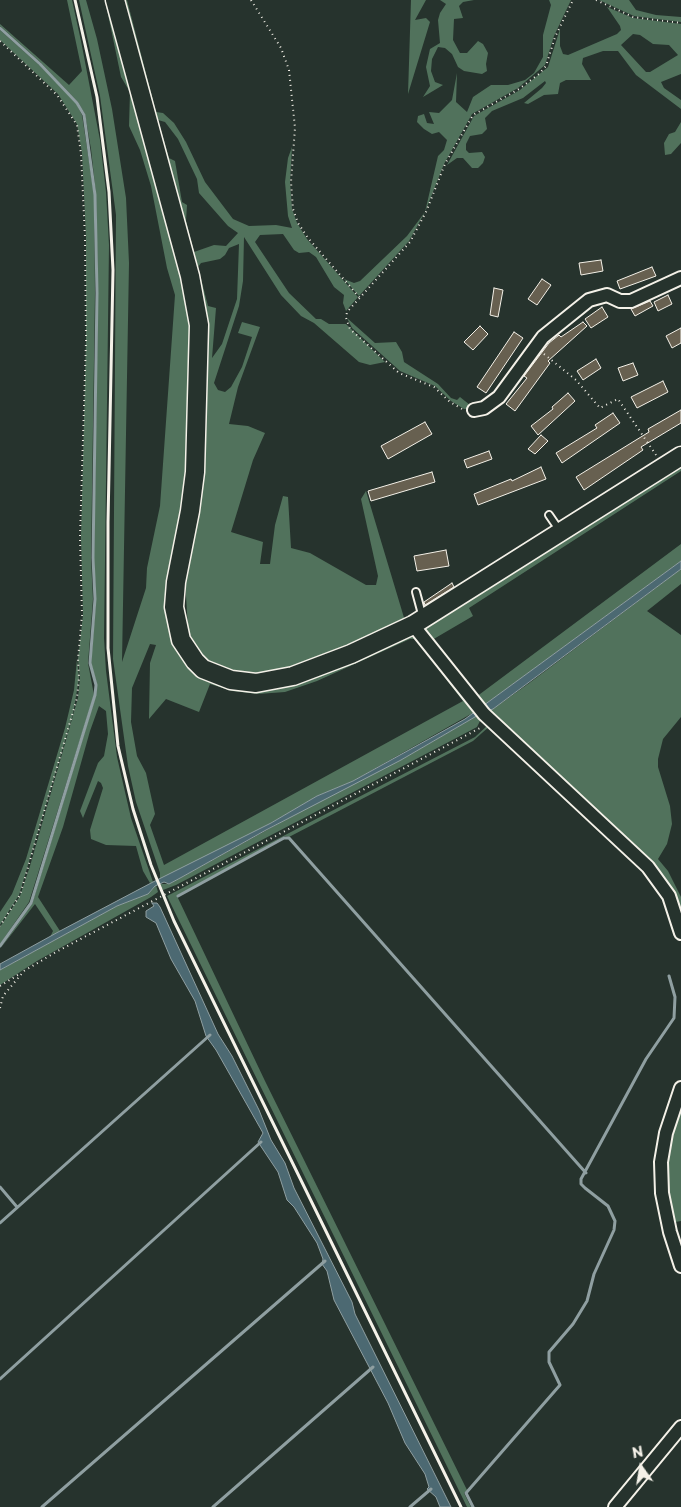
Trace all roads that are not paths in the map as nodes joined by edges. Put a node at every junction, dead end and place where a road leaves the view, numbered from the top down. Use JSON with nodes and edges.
{"nodes":[{"id":1,"x":115,"y":0,"type":"edge"},
{"id":2,"x":681,"y":278,"type":"edge"},
{"id":3,"x":474,"y":410,"type":"road end"},
{"id":4,"x":681,"y":456,"type":"edge"},
{"id":5,"x":549,"y":515,"type":"dead end"},
{"id":6,"x":561,"y":532,"type":"junction"},
{"id":7,"x":416,"y":592,"type":"dead end"},
{"id":8,"x":418,"y":622,"type":"junction"},
{"id":9,"x":681,"y":933,"type":"edge"},
{"id":10,"x":681,"y":1088,"type":"edge"},
{"id":11,"x":681,"y":1266,"type":"edge"},
{"id":12,"x":681,"y":1427,"type":"edge"},
{"id":13,"x":615,"y":1507,"type":"edge"}],
"edges":[{"from":1,"to":8,"type":"street"},
{"from":2,"to":3,"type":"street"},
{"from":4,"to":6,"type":"street"},
{"from":5,"to":6,"type":"lane"},
{"from":6,"to":8,"type":"street"},
{"from":7,"to":8,"type":"lane"},
{"from":8,"to":9,"type":"street"},
{"from":10,"to":11,"type":"street"},
{"from":12,"to":13,"type":"street"}]}
